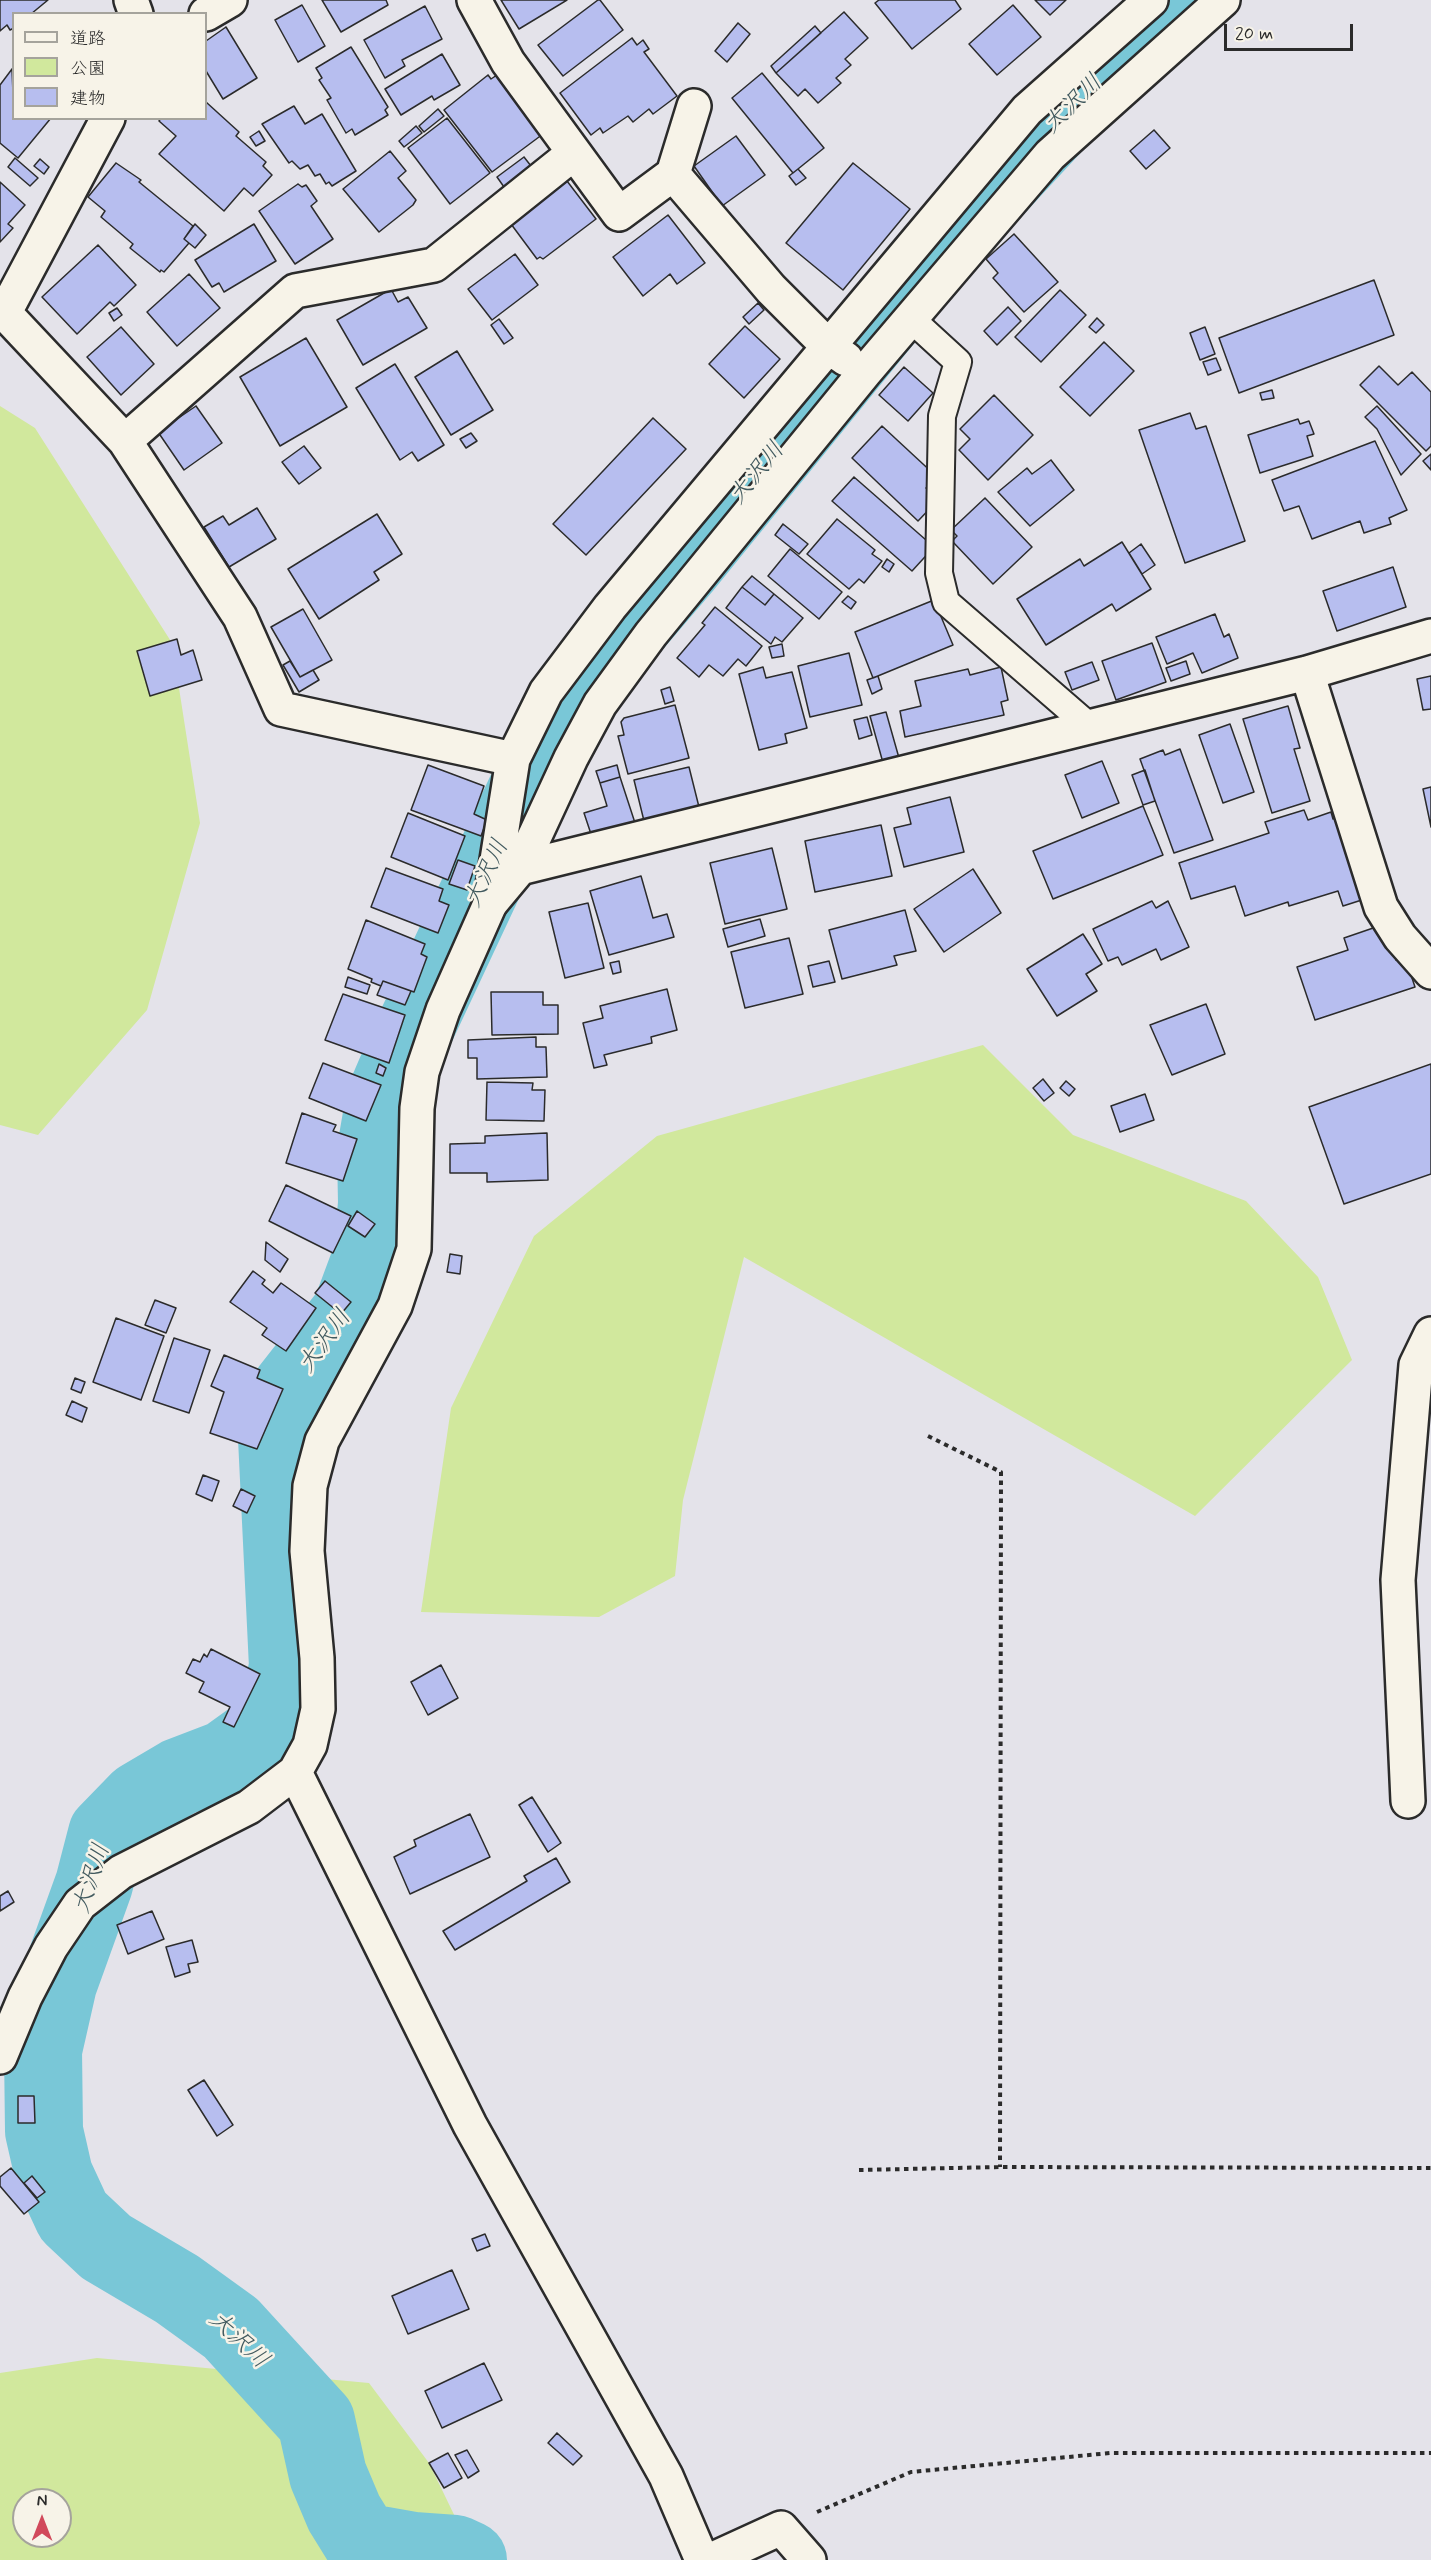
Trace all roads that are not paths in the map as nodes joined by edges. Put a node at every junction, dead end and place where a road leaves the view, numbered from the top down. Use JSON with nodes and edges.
{"nodes":[{"id":1,"x":230,"y":0,"type":"edge"},
{"id":2,"x":474,"y":0,"type":"edge"},
{"id":3,"x":1151,"y":0,"type":"edge"},
{"id":4,"x":1224,"y":0,"type":"edge"},
{"id":5,"x":207,"y":13,"type":"edge"},
{"id":6,"x":694,"y":106,"type":"dead end"},
{"id":7,"x":107,"y":120,"type":"edge"},
{"id":8,"x":574,"y":153,"type":"junction"},
{"id":9,"x":673,"y":174,"type":"junction"},
{"id":10,"x":3,"y":310,"type":"edge"},
{"id":11,"x":910,"y":318,"type":"junction"},
{"id":12,"x":829,"y":347,"type":"junction"},
{"id":13,"x":865,"y":372,"type":"junction"},
{"id":14,"x":125,"y":441,"type":"junction"},
{"id":15,"x":1431,"y":636,"type":"edge"},
{"id":16,"x":1307,"y":673,"type":"junction"},
{"id":17,"x":1089,"y":726,"type":"junction"},
{"id":18,"x":513,"y":759,"type":"junction"},
{"id":19,"x":520,"y":868,"type":"junction"},
{"id":20,"x":490,"y":904,"type":"junction"},
{"id":21,"x":1431,"y":972,"type":"edge"},
{"id":22,"x":1431,"y":1334,"type":"edge"},
{"id":23,"x":295,"y":1772,"type":"junction"},
{"id":24,"x":1408,"y":1801,"type":"dead end"},
{"id":25,"x":0,"y":2057,"type":"edge"},
{"id":26,"x":702,"y":2560,"type":"edge"},
{"id":27,"x":711,"y":2560,"type":"edge"},
{"id":28,"x":808,"y":2560,"type":"edge"}],
"edges":[{"from":1,"to":5,"type":"street"},
{"from":2,"to":8,"type":"street"},
{"from":3,"to":12,"type":"street"},
{"from":4,"to":11,"type":"street"},
{"from":6,"to":9,"type":"street"},
{"from":7,"to":10,"type":"street"},
{"from":8,"to":9,"type":"street"},
{"from":8,"to":14,"type":"street"},
{"from":9,"to":12,"type":"street"},
{"from":10,"to":14,"type":"street"},
{"from":11,"to":13,"type":"street"},
{"from":11,"to":17,"type":"lane"},
{"from":12,"to":13,"type":"street"},
{"from":12,"to":18,"type":"street"},
{"from":13,"to":19,"type":"street"},
{"from":14,"to":18,"type":"street"},
{"from":15,"to":16,"type":"street"},
{"from":16,"to":17,"type":"street"},
{"from":16,"to":21,"type":"street"},
{"from":17,"to":19,"type":"street"},
{"from":18,"to":20,"type":"street"},
{"from":19,"to":20,"type":"street"},
{"from":20,"to":23,"type":"street"},
{"from":22,"to":24,"type":"street"},
{"from":23,"to":25,"type":"street"},
{"from":23,"to":26,"type":"street"},
{"from":27,"to":28,"type":"street"}]}
